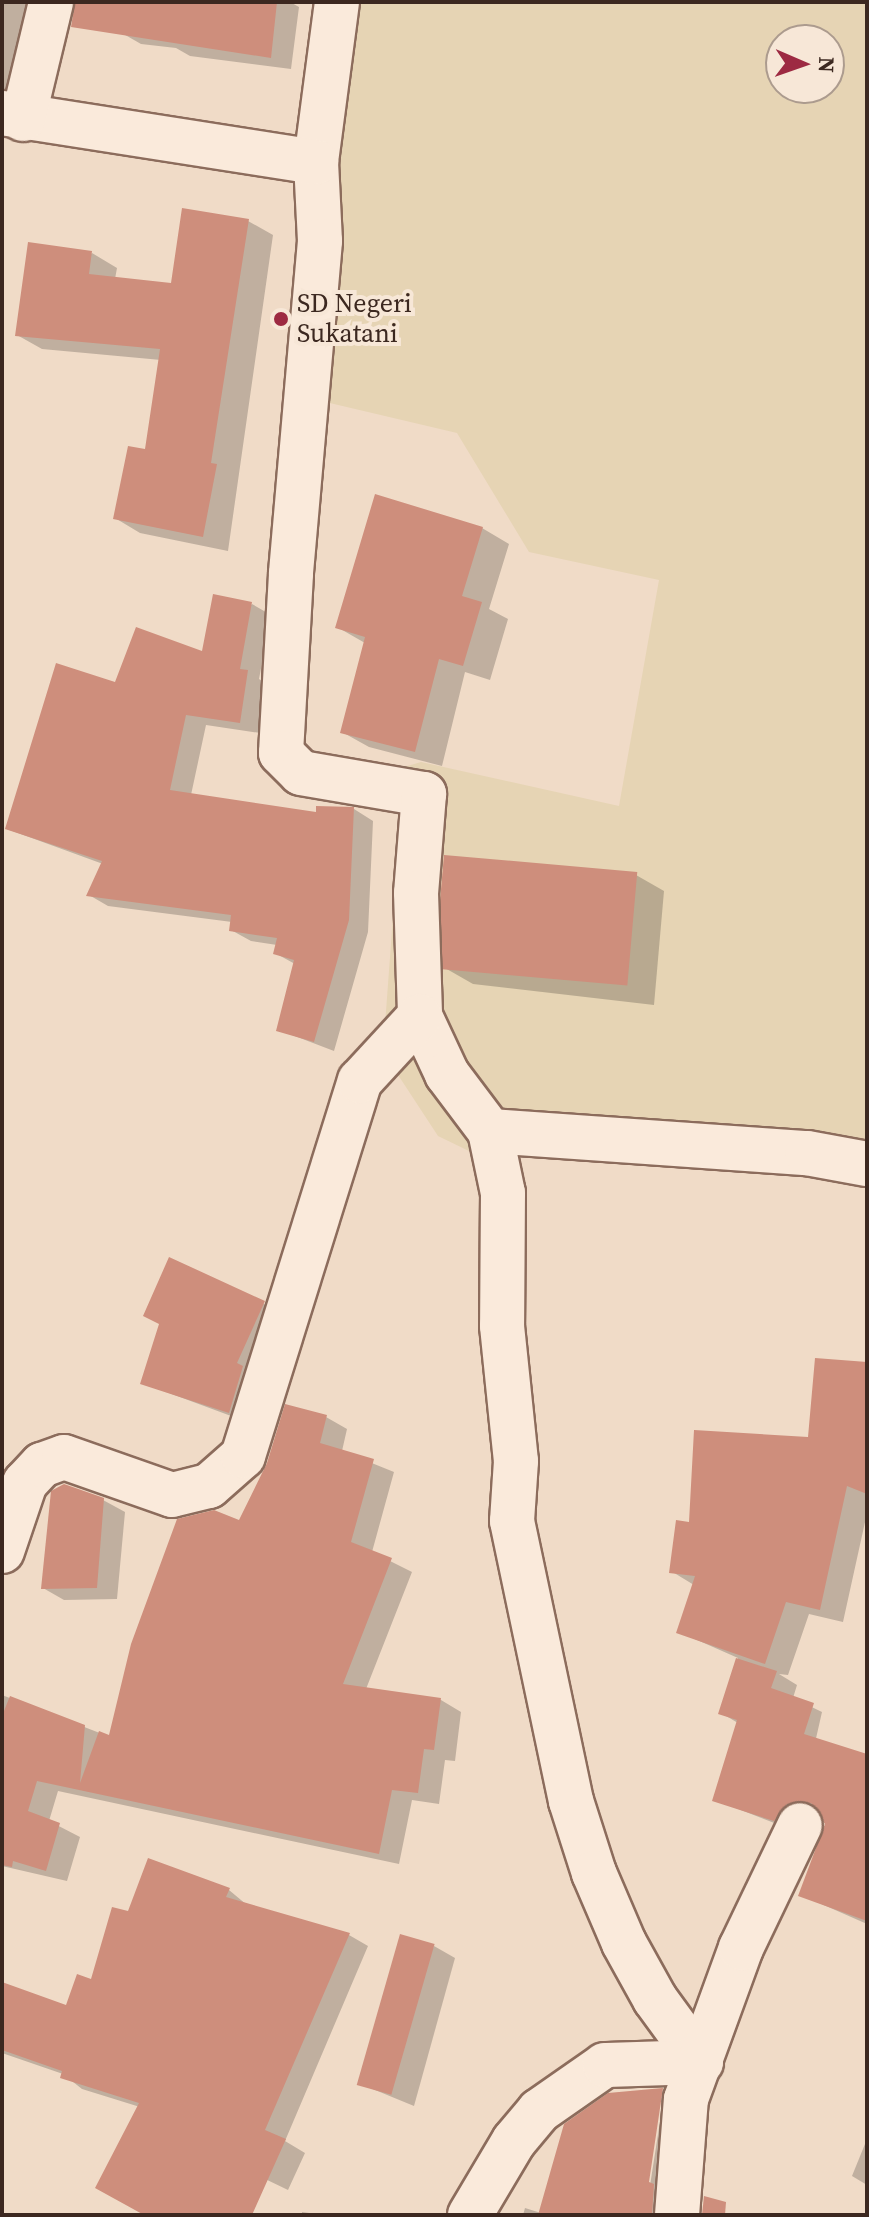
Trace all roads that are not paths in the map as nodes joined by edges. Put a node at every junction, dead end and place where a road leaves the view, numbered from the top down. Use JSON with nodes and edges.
{"nodes":[{"id":1,"x":51,"y":2,"type":"edge"},
{"id":2,"x":337,"y":2,"type":"edge"},
{"id":3,"x":12,"y":116,"type":"edge"},
{"id":4,"x":316,"y":162,"type":"junction"},
{"id":5,"x":420,"y":1016,"type":"junction"},
{"id":6,"x":490,"y":1131,"type":"junction"},
{"id":7,"x":867,"y":1164,"type":"edge"},
{"id":8,"x":2,"y":1551,"type":"edge"},
{"id":9,"x":800,"y":1825,"type":"dead end"},
{"id":10,"x":701,"y":2062,"type":"junction"},
{"id":11,"x":470,"y":2215,"type":"edge"},
{"id":12,"x":677,"y":2215,"type":"edge"}],
"edges":[{"from":1,"to":3,"type":"street"},
{"from":2,"to":4,"type":"street"},
{"from":3,"to":4,"type":"street"},
{"from":4,"to":5,"type":"street"},
{"from":5,"to":6,"type":"street"},
{"from":5,"to":8,"type":"street"},
{"from":6,"to":7,"type":"street"},
{"from":6,"to":10,"type":"street"},
{"from":9,"to":10,"type":"street"},
{"from":10,"to":11,"type":"street"},
{"from":10,"to":12,"type":"street"}]}
